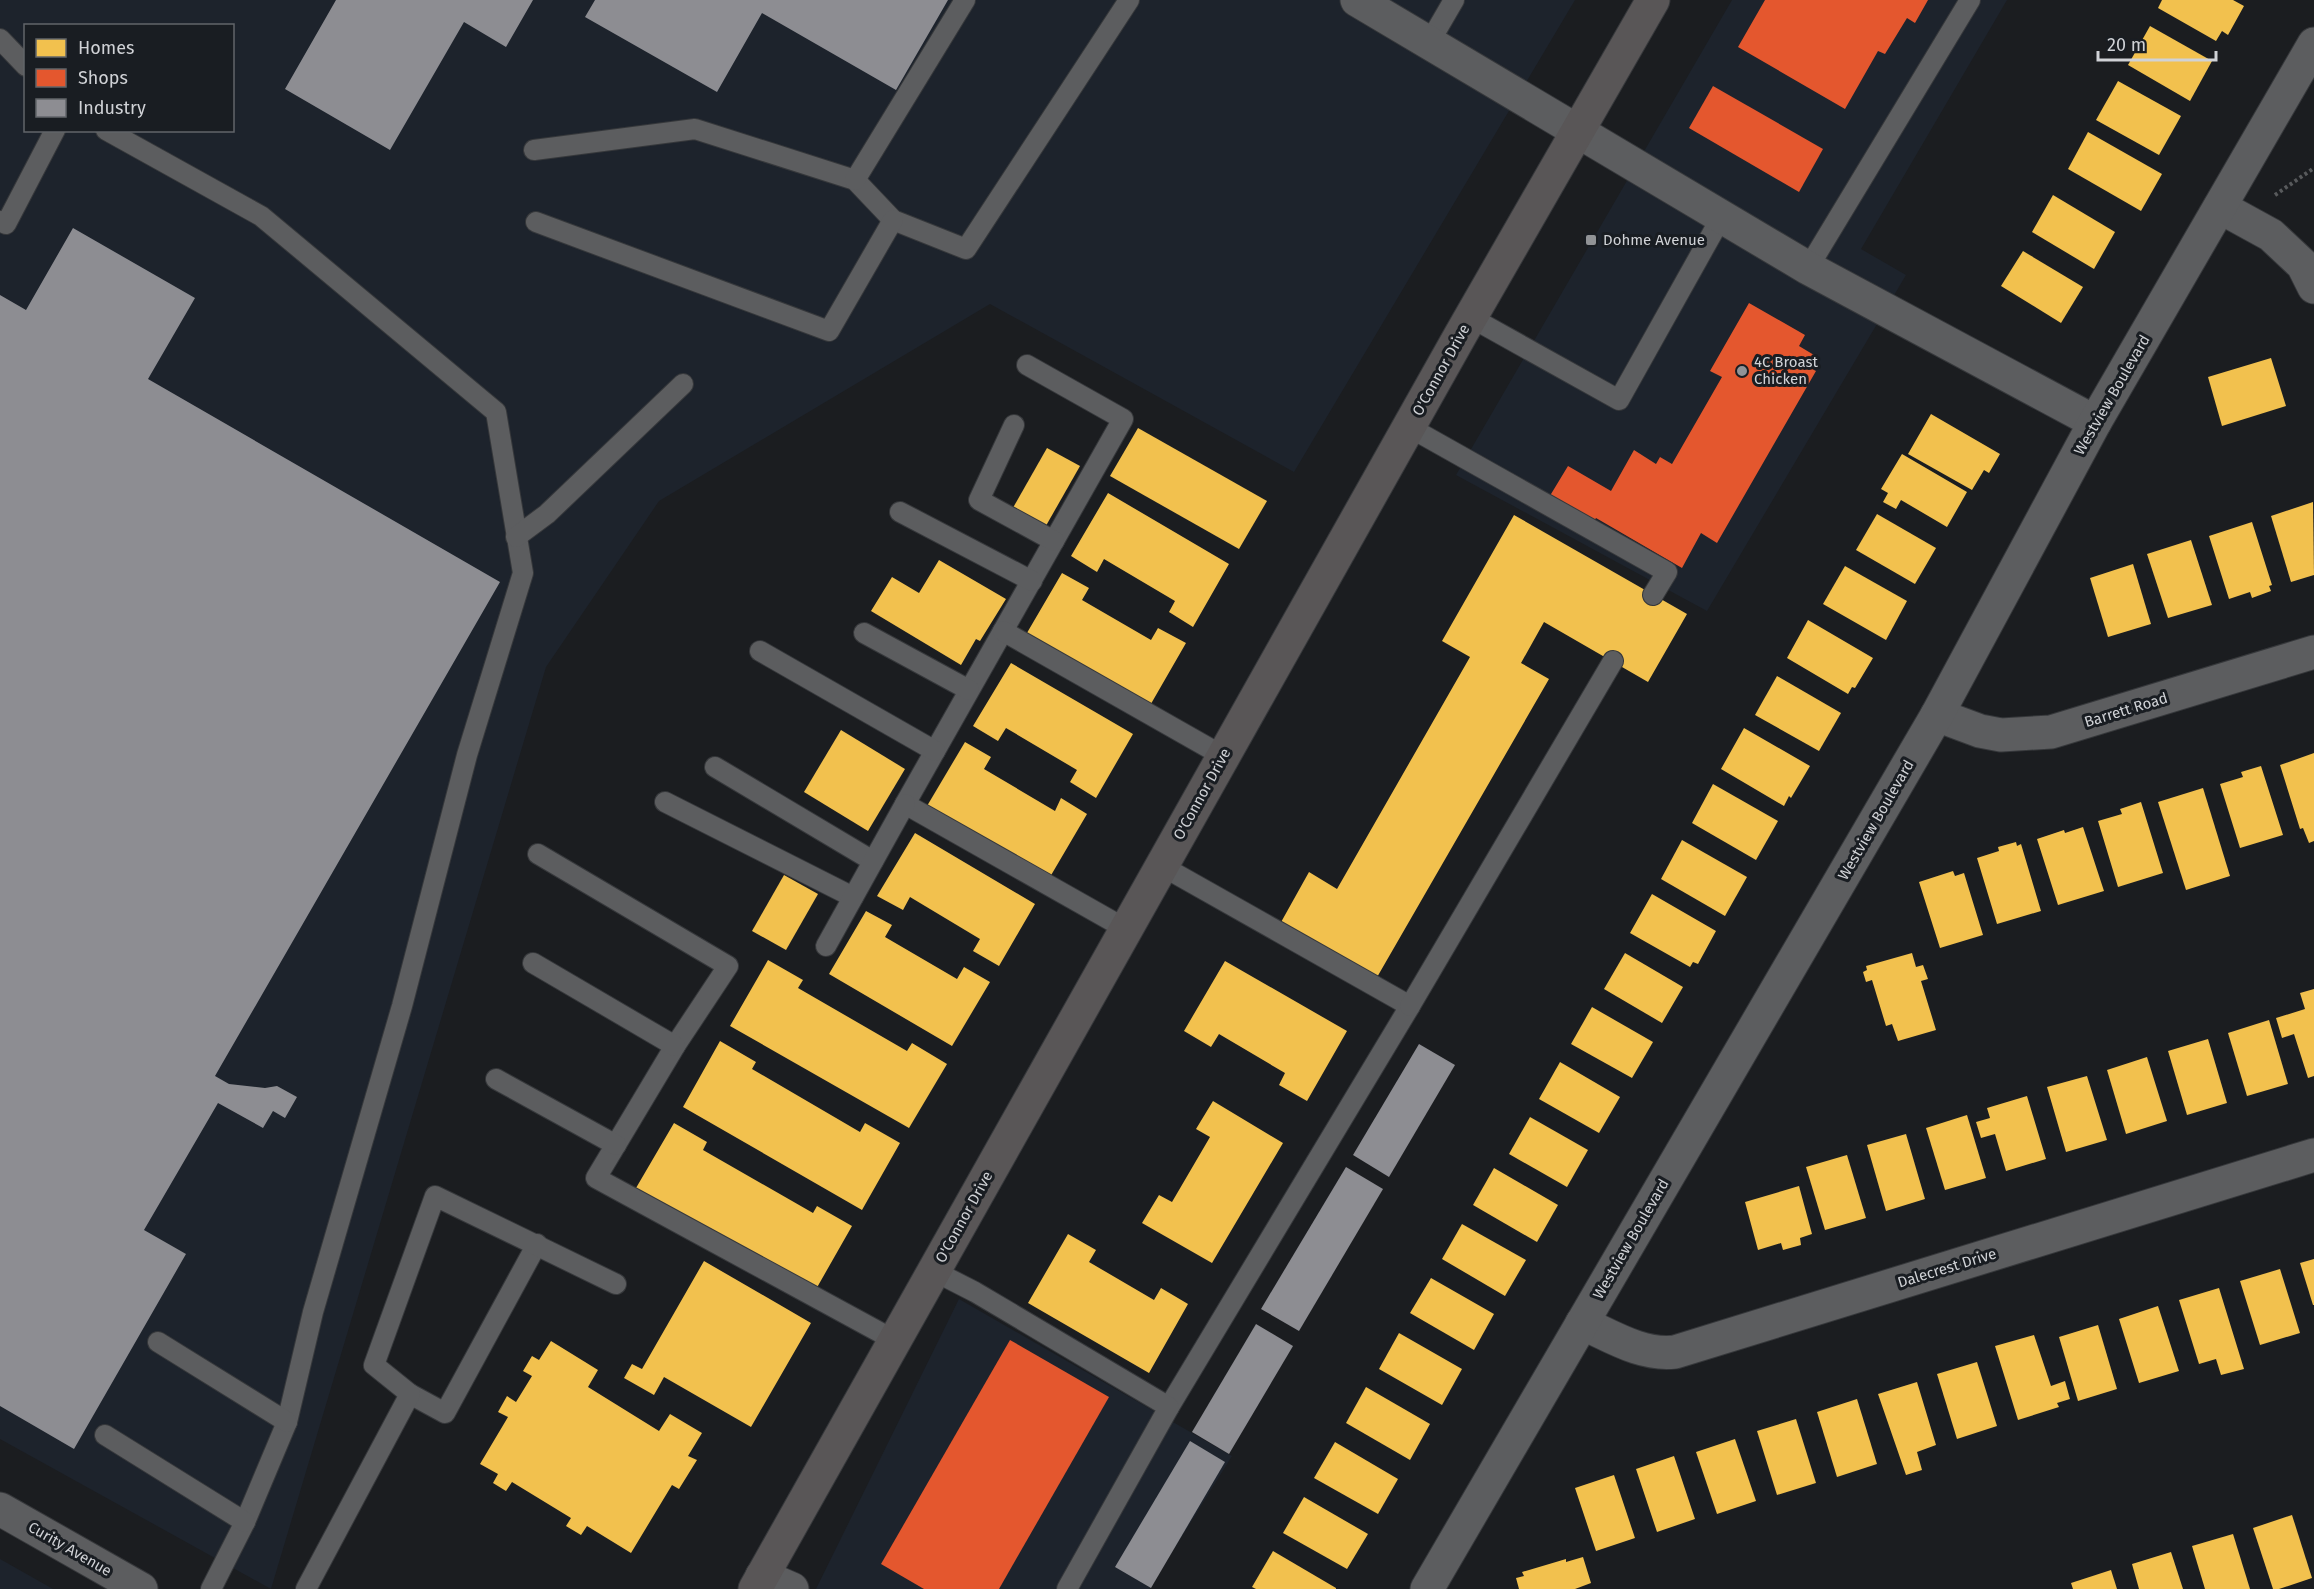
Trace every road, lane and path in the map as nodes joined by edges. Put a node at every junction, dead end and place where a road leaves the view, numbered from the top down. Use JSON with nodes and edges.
{"nodes":[{"id":1,"x":965,"y":0,"type":"edge"},
{"id":2,"x":1130,"y":0,"type":"edge"},
{"id":3,"x":1357,"y":0,"type":"edge"},
{"id":4,"x":1454,"y":0,"type":"edge"},
{"id":5,"x":1653,"y":0,"type":"edge"},
{"id":6,"x":1970,"y":0,"type":"edge"},
{"id":7,"x":0,"y":39,"type":"edge"},
{"id":8,"x":1429,"y":43,"type":"junction"},
{"id":9,"x":2314,"y":44,"type":"edge"},
{"id":10,"x":24,"y":64,"type":"edge"},
{"id":11,"x":1578,"y":130,"type":"junction"},
{"id":12,"x":54,"y":132,"type":"edge"},
{"id":13,"x":110,"y":132,"type":"edge"},
{"id":14,"x":534,"y":150,"type":"dead end"},
{"id":15,"x":2314,"y":168,"type":"edge"},
{"id":16,"x":855,"y":180,"type":"junction"},
{"id":17,"x":2272,"y":197,"type":"dead end"},
{"id":18,"x":2220,"y":207,"type":"junction"},
{"id":19,"x":1722,"y":216,"type":"junction"},
{"id":20,"x":894,"y":220,"type":"junction"},
{"id":21,"x":0,"y":221,"type":"edge"},
{"id":22,"x":536,"y":222,"type":"dead end"},
{"id":23,"x":1808,"y":268,"type":"junction"},
{"id":24,"x":2314,"y":287,"type":"edge"},
{"id":25,"x":1470,"y":317,"type":"junction"},
{"id":26,"x":1027,"y":365,"type":"dead end"},
{"id":27,"x":683,"y":384,"type":"dead end"},
{"id":28,"x":2095,"y":422,"type":"junction"},
{"id":29,"x":1014,"y":425,"type":"dead end"},
{"id":30,"x":1409,"y":427,"type":"junction"},
{"id":31,"x":900,"y":512,"type":"dead end"},
{"id":32,"x":516,"y":537,"type":"junction"},
{"id":33,"x":1054,"y":541,"type":"junction"},
{"id":34,"x":1032,"y":581,"type":"junction"},
{"id":35,"x":1653,"y":595,"type":"dead end"},
{"id":36,"x":1003,"y":631,"type":"junction"},
{"id":37,"x":864,"y":633,"type":"dead end"},
{"id":38,"x":760,"y":651,"type":"dead end"},
{"id":39,"x":2314,"y":652,"type":"edge"},
{"id":40,"x":1613,"y":661,"type":"dead end"},
{"id":41,"x":969,"y":690,"type":"junction"},
{"id":42,"x":1937,"y":715,"type":"junction"},
{"id":43,"x":935,"y":751,"type":"junction"},
{"id":44,"x":1223,"y":756,"type":"junction"},
{"id":45,"x":715,"y":767,"type":"dead end"},
{"id":46,"x":664,"y":802,"type":"dead end"},
{"id":47,"x":905,"y":804,"type":"junction"},
{"id":48,"x":538,"y":854,"type":"dead end"},
{"id":49,"x":873,"y":861,"type":"junction"},
{"id":50,"x":1162,"y":866,"type":"junction"},
{"id":51,"x":853,"y":897,"type":"junction"},
{"id":52,"x":1126,"y":929,"type":"junction"},
{"id":53,"x":826,"y":946,"type":"dead end"},
{"id":54,"x":533,"y":963,"type":"dead end"},
{"id":55,"x":1410,"y":1006,"type":"junction"},
{"id":56,"x":675,"y":1046,"type":"junction"},
{"id":57,"x":496,"y":1079,"type":"dead end"},
{"id":58,"x":616,"y":1145,"type":"junction"},
{"id":59,"x":2314,"y":1155,"type":"edge"},
{"id":60,"x":537,"y":1244,"type":"junction"},
{"id":61,"x":934,"y":1271,"type":"junction"},
{"id":62,"x":616,"y":1284,"type":"dead end"},
{"id":63,"x":1582,"y":1323,"type":"junction"},
{"id":64,"x":894,"y":1340,"type":"junction"},
{"id":65,"x":158,"y":1342,"type":"dead end"},
{"id":66,"x":410,"y":1394,"type":"junction"},
{"id":67,"x":1169,"y":1407,"type":"junction"},
{"id":68,"x":286,"y":1422,"type":"junction"},
{"id":69,"x":105,"y":1435,"type":"dead end"},
{"id":70,"x":0,"y":1509,"type":"edge"},
{"id":71,"x":245,"y":1522,"type":"junction"},
{"id":72,"x":758,"y":1583,"type":"edge"},
{"id":73,"x":141,"y":1589,"type":"edge"},
{"id":74,"x":211,"y":1589,"type":"edge"},
{"id":75,"x":306,"y":1589,"type":"edge"},
{"id":76,"x":792,"y":1589,"type":"edge"},
{"id":77,"x":1067,"y":1589,"type":"edge"},
{"id":78,"x":1427,"y":1589,"type":"edge"}],
"edges":[{"from":1,"to":16,"type":"lane"},
{"from":2,"to":20,"type":"lane"},
{"from":3,"to":8,"type":"street"},
{"from":4,"to":8,"type":"lane"},
{"from":5,"to":11,"type":"main road","name":"O'Connor Drive"},
{"from":6,"to":23,"type":"lane"},
{"from":7,"to":10,"type":"lane"},
{"from":8,"to":11,"type":"street"},
{"from":9,"to":18,"type":"street","name":"Westview Boulevard"},
{"from":11,"to":19,"type":"street"},
{"from":11,"to":25,"type":"main road","name":"O'Connor Drive"},
{"from":12,"to":21,"type":"lane"},
{"from":13,"to":32,"type":"lane"},
{"from":14,"to":16,"type":"lane"},
{"from":15,"to":17,"type":"path"},
{"from":16,"to":20,"type":"lane"},
{"from":18,"to":24,"type":"street"},
{"from":18,"to":28,"type":"street","name":"Westview Boulevard"},
{"from":19,"to":23,"type":"street"},
{"from":19,"to":25,"type":"lane"},
{"from":20,"to":22,"type":"lane"},
{"from":23,"to":28,"type":"street"},
{"from":25,"to":30,"type":"main road","name":"O'Connor Drive"},
{"from":26,"to":33,"type":"lane"},
{"from":27,"to":32,"type":"lane"},
{"from":28,"to":42,"type":"street","name":"Westview Boulevard"},
{"from":29,"to":33,"type":"lane"},
{"from":30,"to":35,"type":"lane"},
{"from":30,"to":44,"type":"main road","name":"O'Connor Drive"},
{"from":31,"to":34,"type":"lane"},
{"from":32,"to":68,"type":"lane"},
{"from":33,"to":34,"type":"lane"},
{"from":34,"to":36,"type":"lane"},
{"from":36,"to":41,"type":"lane"},
{"from":36,"to":44,"type":"lane"},
{"from":37,"to":41,"type":"lane"},
{"from":38,"to":43,"type":"lane"},
{"from":39,"to":42,"type":"street","name":"Barrett Road"},
{"from":40,"to":55,"type":"lane"},
{"from":41,"to":43,"type":"lane"},
{"from":42,"to":63,"type":"street","name":"Westview Boulevard"},
{"from":43,"to":47,"type":"lane"},
{"from":44,"to":50,"type":"main road","name":"O'Connor Drive"},
{"from":45,"to":49,"type":"lane"},
{"from":46,"to":51,"type":"lane"},
{"from":47,"to":49,"type":"lane"},
{"from":47,"to":52,"type":"lane"},
{"from":48,"to":56,"type":"lane"},
{"from":49,"to":51,"type":"lane"},
{"from":50,"to":52,"type":"main road","name":"O'Connor Drive"},
{"from":50,"to":55,"type":"lane"},
{"from":51,"to":53,"type":"lane"},
{"from":52,"to":61,"type":"main road","name":"O'Connor Drive"},
{"from":54,"to":56,"type":"lane"},
{"from":55,"to":67,"type":"lane"},
{"from":56,"to":58,"type":"lane"},
{"from":57,"to":58,"type":"lane"},
{"from":58,"to":64,"type":"lane"},
{"from":59,"to":63,"type":"street","name":"Dalecrest Drive"},
{"from":60,"to":62,"type":"lane"},
{"from":60,"to":66,"type":"lane"},
{"from":60,"to":66,"type":"lane"},
{"from":61,"to":64,"type":"main road","name":"O'Connor Drive"},
{"from":61,"to":67,"type":"lane"},
{"from":63,"to":78,"type":"street","name":"Westview Boulevard"},
{"from":64,"to":72,"type":"main road","name":"O'Connor Drive"},
{"from":65,"to":68,"type":"lane"},
{"from":66,"to":75,"type":"lane"},
{"from":67,"to":77,"type":"lane"},
{"from":68,"to":71,"type":"lane"},
{"from":69,"to":71,"type":"lane"},
{"from":70,"to":73,"type":"street","name":"Curity Avenue"},
{"from":71,"to":74,"type":"lane"},
{"from":72,"to":76,"type":"street"}]}
